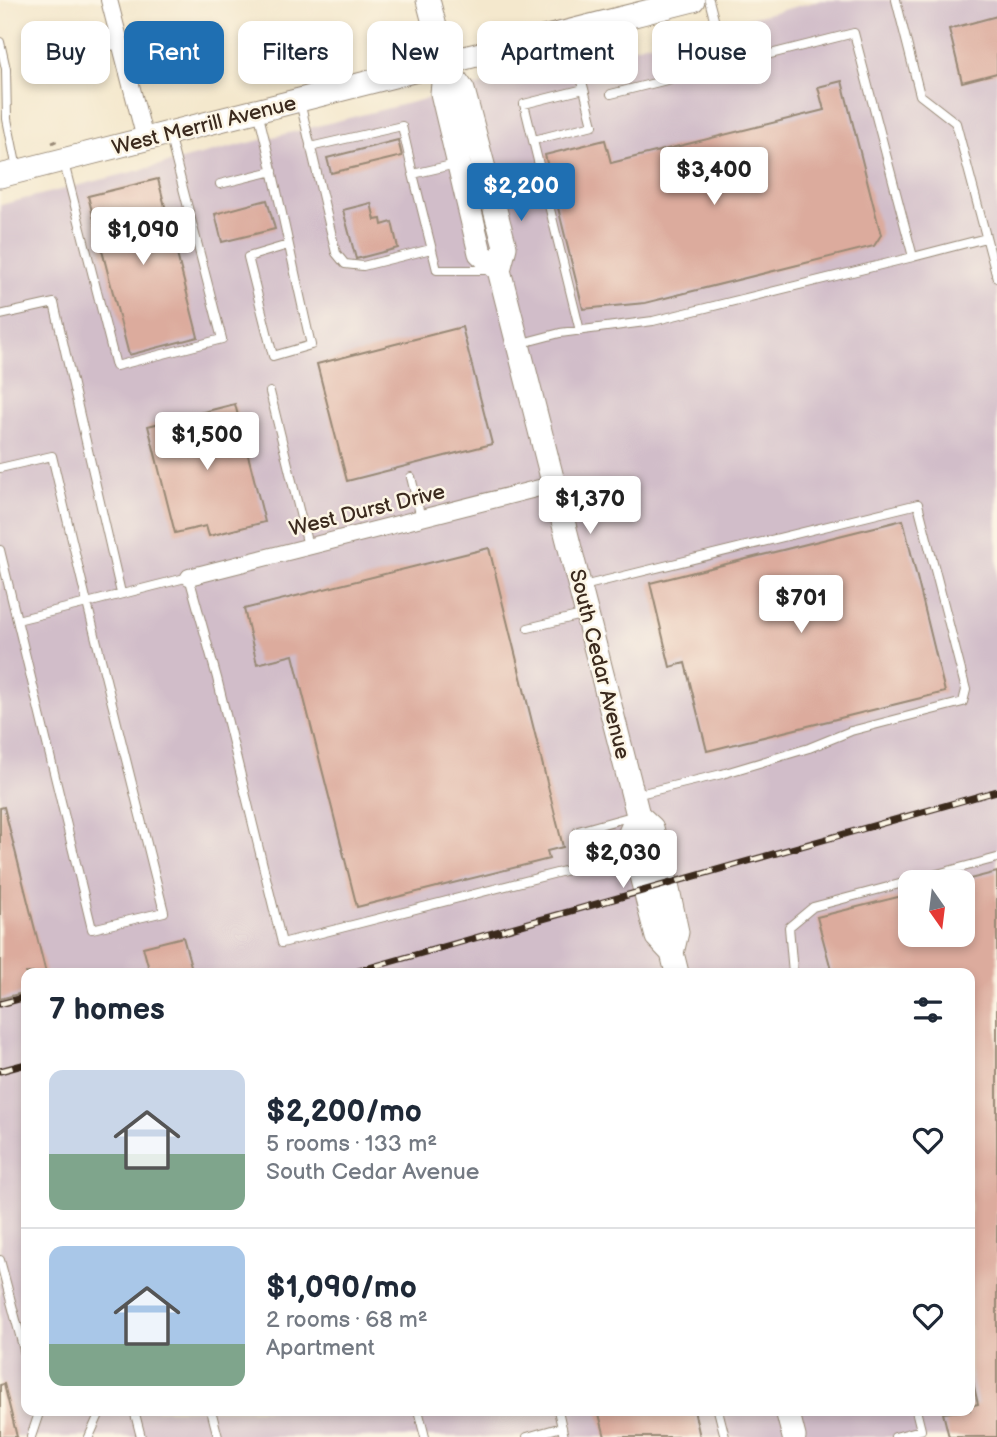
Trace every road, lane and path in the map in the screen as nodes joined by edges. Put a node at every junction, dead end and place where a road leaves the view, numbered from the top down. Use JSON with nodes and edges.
{"nodes":[{"id":1,"x":108,"y":0,"type":"edge"},
{"id":2,"x":428,"y":0,"type":"edge"},
{"id":3,"x":693,"y":0,"type":"edge"},
{"id":4,"x":709,"y":0,"type":"edge"},
{"id":5,"x":896,"y":0,"type":"edge"},
{"id":6,"x":666,"y":4,"type":"edge"},
{"id":7,"x":433,"y":21,"type":"edge"},
{"id":8,"x":609,"y":21,"type":"edge"},
{"id":9,"x":714,"y":21,"type":"edge"},
{"id":10,"x":119,"y":40,"type":"junction"},
{"id":11,"x":0,"y":42,"type":"edge"},
{"id":12,"x":110,"y":42,"type":"edge"},
{"id":13,"x":771,"y":54,"type":"edge"},
{"id":14,"x":371,"y":84,"type":"edge"},
{"id":15,"x":443,"y":84,"type":"edge"},
{"id":16,"x":459,"y":84,"type":"edge"},
{"id":17,"x":583,"y":84,"type":"edge"},
{"id":18,"x":652,"y":84,"type":"edge"},
{"id":19,"x":584,"y":89,"type":"junction"},
{"id":20,"x":611,"y":94,"type":"dead end"},
{"id":21,"x":300,"y":102,"type":"junction"},
{"id":22,"x":258,"y":112,"type":"junction"},
{"id":23,"x":169,"y":132,"type":"junction"},
{"id":24,"x":145,"y":139,"type":"junction"},
{"id":25,"x":534,"y":140,"type":"junction"},
{"id":26,"x":40,"y":146,"type":"dead end"},
{"id":27,"x":310,"y":147,"type":"junction"},
{"id":28,"x":62,"y":150,"type":"junction"},
{"id":29,"x":459,"y":163,"type":"junction"},
{"id":30,"x":273,"y":171,"type":"junction"},
{"id":31,"x":9,"y":174,"type":"edge"},
{"id":32,"x":413,"y":174,"type":"junction"},
{"id":33,"x":220,"y":184,"type":"dead end"},
{"id":34,"x":986,"y":238,"type":"junction"},
{"id":35,"x":288,"y":245,"type":"junction"},
{"id":36,"x":431,"y":249,"type":"junction"},
{"id":37,"x":913,"y":257,"type":"junction"},
{"id":38,"x":499,"y":270,"type":"junction"},
{"id":39,"x":997,"y":278,"type":"edge"},
{"id":40,"x":0,"y":315,"type":"edge"},
{"id":41,"x":580,"y":331,"type":"junction"},
{"id":42,"x":519,"y":344,"type":"junction"},
{"id":43,"x":270,"y":392,"type":"dead end"},
{"id":44,"x":0,"y":468,"type":"edge"},
{"id":45,"x":411,"y":477,"type":"dead end"},
{"id":46,"x":555,"y":484,"type":"junction"},
{"id":47,"x":421,"y":518,"type":"junction"},
{"id":48,"x":307,"y":546,"type":"junction"},
{"id":49,"x":0,"y":550,"type":"edge"},
{"id":50,"x":189,"y":576,"type":"junction"},
{"id":51,"x":580,"y":587,"type":"junction"},
{"id":52,"x":121,"y":593,"type":"junction"},
{"id":53,"x":87,"y":603,"type":"junction"},
{"id":54,"x":587,"y":613,"type":"junction"},
{"id":55,"x":17,"y":620,"type":"junction"},
{"id":56,"x":528,"y":628,"type":"dead end"},
{"id":57,"x":635,"y":805,"type":"junction"},
{"id":58,"x":997,"y":858,"type":"edge"},
{"id":59,"x":674,"y":963,"type":"edge"},
{"id":60,"x":791,"y":968,"type":"edge"},
{"id":61,"x":0,"y":1260,"type":"edge"},
{"id":62,"x":21,"y":1339,"type":"edge"},
{"id":63,"x":38,"y":1416,"type":"edge"},
{"id":64,"x":98,"y":1416,"type":"edge"},
{"id":65,"x":136,"y":1416,"type":"edge"},
{"id":66,"x":213,"y":1416,"type":"edge"},
{"id":67,"x":420,"y":1416,"type":"edge"},
{"id":68,"x":719,"y":1416,"type":"edge"},
{"id":69,"x":788,"y":1416,"type":"edge"},
{"id":70,"x":918,"y":1416,"type":"edge"},
{"id":71,"x":563,"y":1432,"type":"edge"},
{"id":72,"x":31,"y":1437,"type":"edge"},
{"id":73,"x":89,"y":1437,"type":"edge"},
{"id":74,"x":141,"y":1437,"type":"edge"},
{"id":75,"x":218,"y":1437,"type":"edge"},
{"id":76,"x":425,"y":1437,"type":"edge"},
{"id":77,"x":527,"y":1437,"type":"edge"},
{"id":78,"x":724,"y":1437,"type":"edge"},
{"id":79,"x":793,"y":1437,"type":"edge"},
{"id":80,"x":895,"y":1437,"type":"edge"}],
"edges":[{"from":1,"to":10,"type":"street"},
{"from":2,"to":7,"type":"main road","name":"South Cedar Avenue"},
{"from":3,"to":6,"type":"main road","name":"West Merrill Avenue"},
{"from":4,"to":9,"type":"lane"},
{"from":5,"to":34,"type":"lane"},
{"from":6,"to":8,"type":"main road","name":"West Merrill Avenue"},
{"from":10,"to":12,"type":"street"},
{"from":10,"to":24,"type":"street"},
{"from":11,"to":31,"type":"lane"},
{"from":13,"to":37,"type":"lane"},
{"from":14,"to":21,"type":"main road","name":"West Merrill Avenue"},
{"from":15,"to":29,"type":"main road","name":"South Cedar Avenue"},
{"from":16,"to":38,"type":"main road","name":"South Cedar Avenue"},
{"from":17,"to":19,"type":"lane"},
{"from":18,"to":20,"type":"lane"},
{"from":19,"to":25,"type":"lane"},
{"from":19,"to":25,"type":"lane"},
{"from":21,"to":22,"type":"main road","name":"West Merrill Avenue"},
{"from":21,"to":27,"type":"lane"},
{"from":22,"to":23,"type":"main road","name":"West Merrill Avenue"},
{"from":22,"to":30,"type":"lane"},
{"from":23,"to":24,"type":"main road","name":"West Merrill Avenue"},
{"from":23,"to":28,"type":"lane"},
{"from":24,"to":28,"type":"main road","name":"West Merrill Avenue"},
{"from":25,"to":41,"type":"lane"},
{"from":26,"to":28,"type":"path"},
{"from":27,"to":32,"type":"lane"},
{"from":27,"to":36,"type":"lane"},
{"from":28,"to":31,"type":"main road","name":"West Merrill Avenue"},
{"from":29,"to":32,"type":"lane"},
{"from":29,"to":38,"type":"main road","name":"South Cedar Avenue"},
{"from":30,"to":33,"type":"lane"},
{"from":30,"to":35,"type":"lane"},
{"from":32,"to":36,"type":"lane"},
{"from":34,"to":37,"type":"lane"},
{"from":34,"to":39,"type":"lane"},
{"from":35,"to":35,"type":"lane"},
{"from":36,"to":38,"type":"lane"},
{"from":37,"to":41,"type":"lane"},
{"from":38,"to":42,"type":"main road","name":"South Cedar Avenue"},
{"from":40,"to":52,"type":"lane"},
{"from":41,"to":42,"type":"lane"},
{"from":42,"to":46,"type":"main road","name":"South Cedar Avenue"},
{"from":43,"to":48,"type":"lane"},
{"from":44,"to":53,"type":"lane"},
{"from":45,"to":47,"type":"lane"},
{"from":46,"to":47,"type":"street","name":"West Durst Drive"},
{"from":46,"to":51,"type":"main road","name":"South Cedar Avenue"},
{"from":47,"to":48,"type":"street","name":"West Durst Drive"},
{"from":48,"to":50,"type":"street","name":"West Durst Drive"},
{"from":49,"to":55,"type":"lane"},
{"from":50,"to":52,"type":"lane"},
{"from":50,"to":57,"type":"lane"},
{"from":51,"to":54,"type":"main road","name":"South Cedar Avenue"},
{"from":51,"to":57,"type":"lane"},
{"from":52,"to":53,"type":"lane"},
{"from":53,"to":55,"type":"lane"},
{"from":53,"to":55,"type":"lane"},
{"from":54,"to":56,"type":"lane"},
{"from":54,"to":57,"type":"main road","name":"South Cedar Avenue"},
{"from":57,"to":59,"type":"main road","name":"South Cedar Avenue"},
{"from":58,"to":60,"type":"lane"},
{"from":61,"to":62,"type":"lane"},
{"from":63,"to":72,"type":"lane"},
{"from":64,"to":73,"type":"lane"},
{"from":65,"to":74,"type":"lane"},
{"from":66,"to":75,"type":"lane"},
{"from":67,"to":76,"type":"lane"},
{"from":68,"to":78,"type":"lane"},
{"from":69,"to":79,"type":"main road"},
{"from":70,"to":80,"type":"lane"},
{"from":71,"to":77,"type":"lane"}]}
